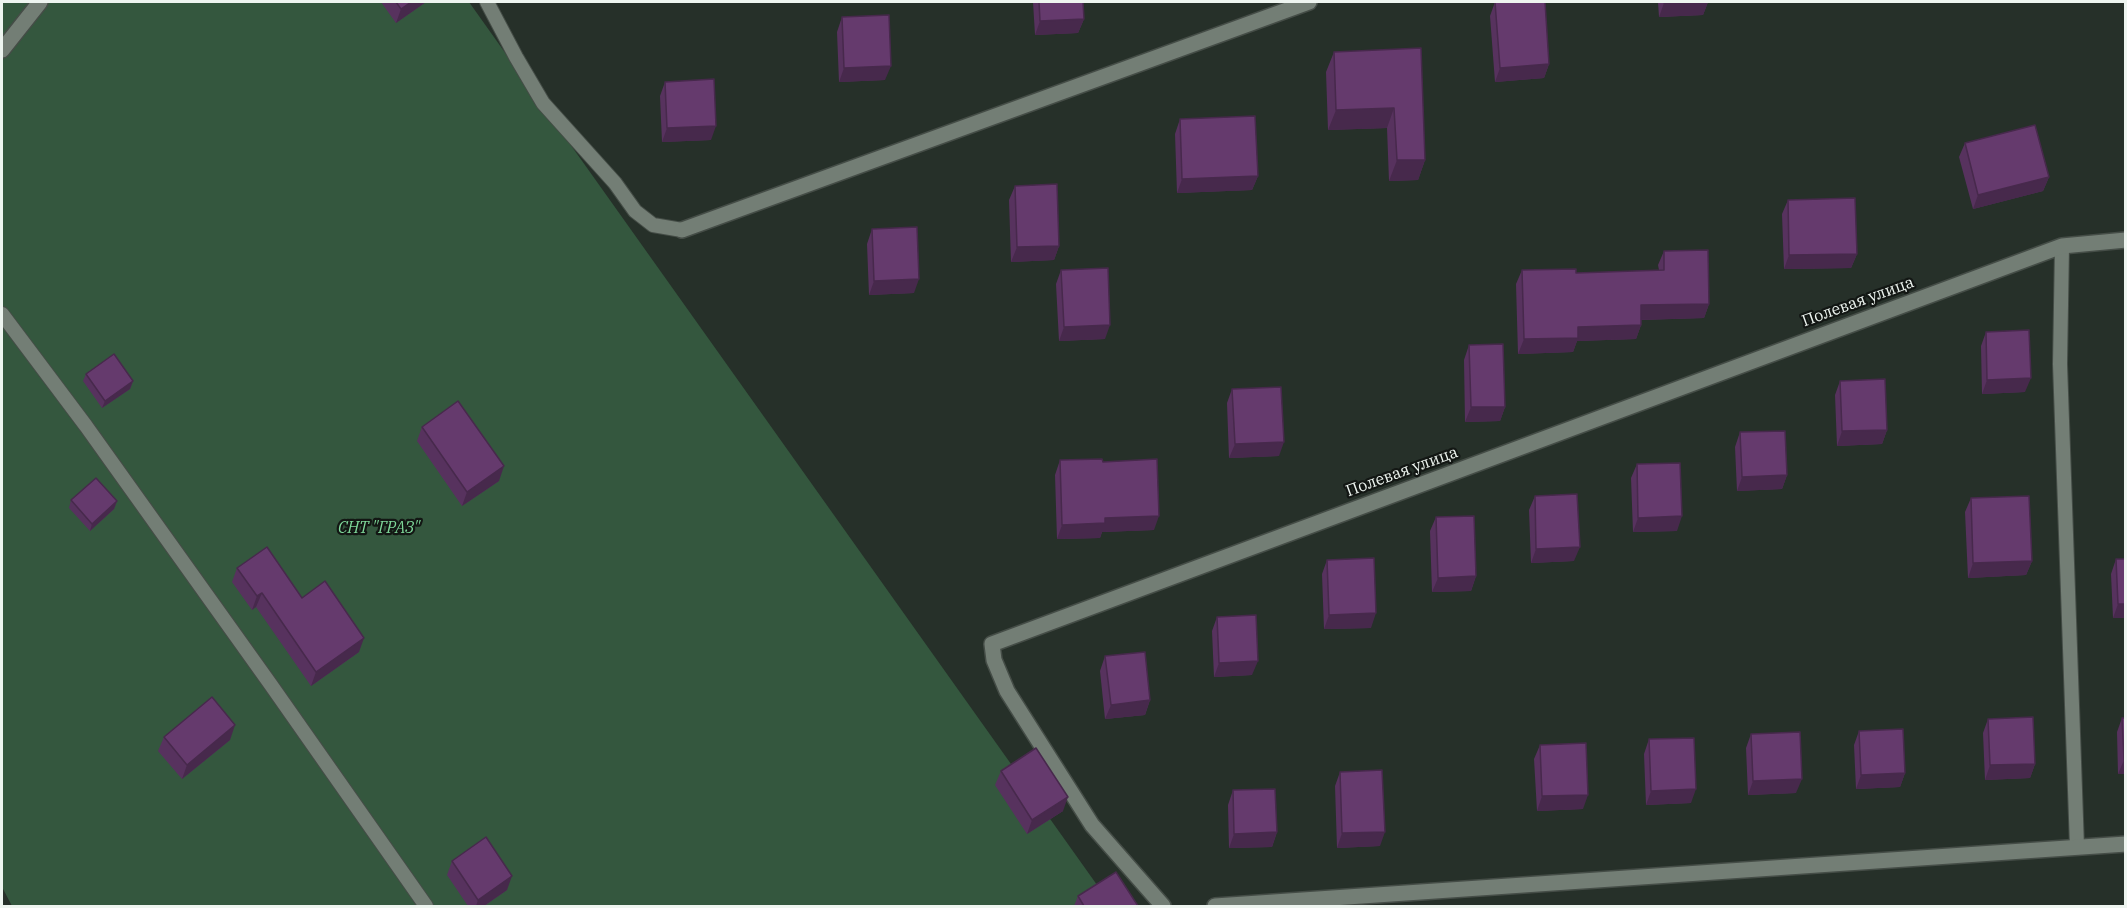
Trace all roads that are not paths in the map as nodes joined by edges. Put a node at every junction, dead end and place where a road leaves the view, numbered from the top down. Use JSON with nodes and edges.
{"nodes":[{"id":1,"x":40,"y":2,"type":"edge"},
{"id":2,"x":487,"y":2,"type":"edge"},
{"id":3,"x":1309,"y":2,"type":"edge"},
{"id":4,"x":2,"y":50,"type":"edge"},
{"id":5,"x":682,"y":230,"type":"joint"},
{"id":6,"x":2126,"y":240,"type":"edge"},
{"id":7,"x":2062,"y":246,"type":"junction"},
{"id":8,"x":2,"y":314,"type":"edge"},
{"id":9,"x":2126,"y":844,"type":"edge"},
{"id":10,"x":2077,"y":847,"type":"junction"},
{"id":11,"x":426,"y":906,"type":"edge"},
{"id":12,"x":1163,"y":906,"type":"edge"},
{"id":13,"x":1215,"y":906,"type":"edge"}],
"edges":[{"from":1,"to":4,"type":"street"},
{"from":2,"to":5,"type":"lane"},
{"from":3,"to":5,"type":"street"},
{"from":6,"to":7,"type":"street","name":"Полевая улица"},
{"from":7,"to":10,"type":"lane"},
{"from":7,"to":12,"type":"street","name":"Полевая улица"},
{"from":8,"to":11,"type":"lane"},
{"from":9,"to":10,"type":"street"},
{"from":10,"to":13,"type":"street"}]}
